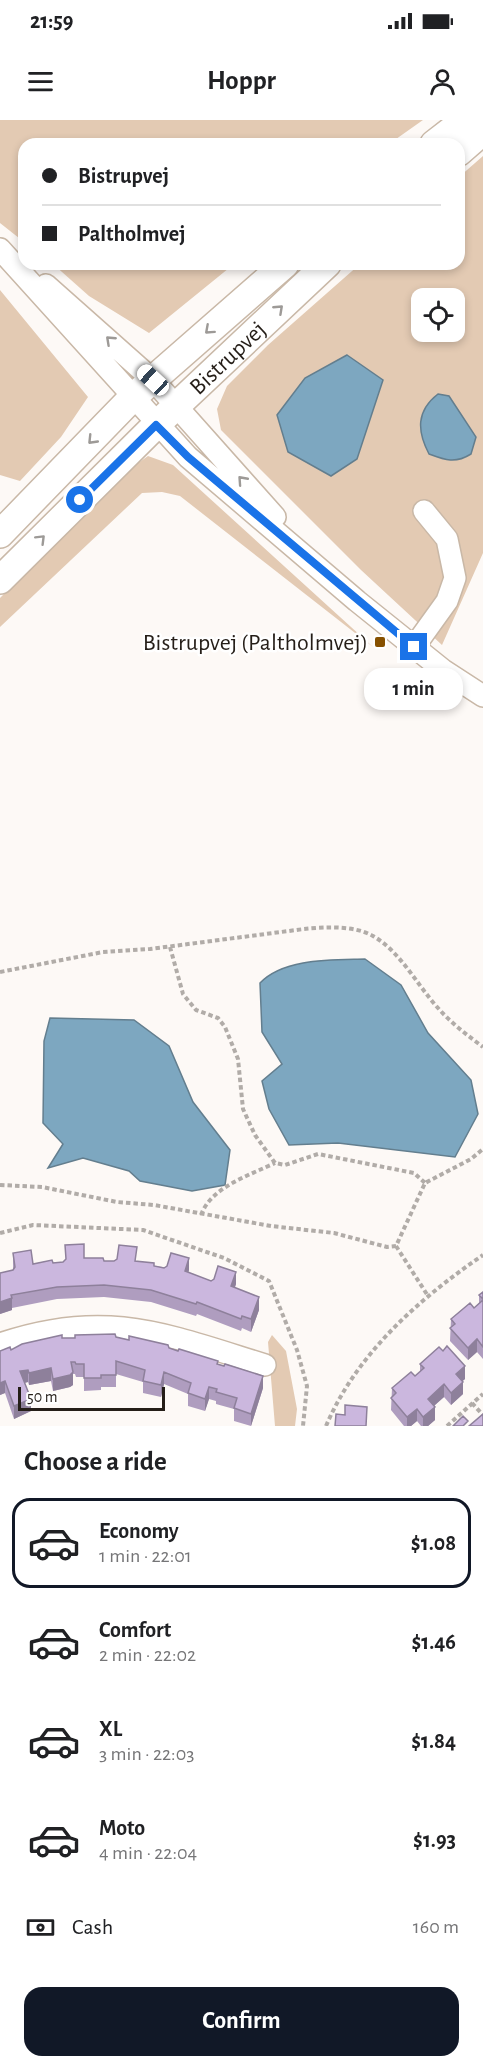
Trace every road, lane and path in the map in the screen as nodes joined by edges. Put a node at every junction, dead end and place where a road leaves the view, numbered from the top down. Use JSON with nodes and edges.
{"nodes":[{"id":1,"x":465,"y":120,"type":"edge"},
{"id":2,"x":483,"y":131,"type":"edge"},
{"id":3,"x":442,"y":138,"type":"edge"},
{"id":4,"x":465,"y":147,"type":"edge"},
{"id":5,"x":0,"y":248,"type":"edge"},
{"id":6,"x":18,"y":263,"type":"edge"},
{"id":7,"x":18,"y":268,"type":"edge"},
{"id":8,"x":19,"y":270,"type":"edge"},
{"id":9,"x":26,"y":270,"type":"edge"},
{"id":10,"x":278,"y":270,"type":"edge"},
{"id":11,"x":321,"y":270,"type":"edge"},
{"id":12,"x":153,"y":380,"type":"junction"},
{"id":13,"x":132,"y":398,"type":"junction"},
{"id":14,"x":166,"y":416,"type":"junction"},
{"id":15,"x":424,"y":512,"type":"dead end"},
{"id":16,"x":0,"y":534,"type":"edge"},
{"id":17,"x":0,"y":580,"type":"edge"},
{"id":18,"x":414,"y":647,"type":"junction"},
{"id":19,"x":483,"y":696,"type":"edge"},
{"id":20,"x":170,"y":946,"type":"junction"},
{"id":21,"x":0,"y":972,"type":"edge"},
{"id":22,"x":483,"y":1047,"type":"edge"},
{"id":23,"x":483,"y":1149,"type":"edge"},
{"id":24,"x":275,"y":1163,"type":"junction"},
{"id":25,"x":425,"y":1183,"type":"junction"},
{"id":26,"x":0,"y":1185,"type":"edge"},
{"id":27,"x":201,"y":1215,"type":"junction"},
{"id":28,"x":0,"y":1233,"type":"edge"},
{"id":29,"x":396,"y":1246,"type":"junction"},
{"id":30,"x":483,"y":1255,"type":"edge"},
{"id":31,"x":428,"y":1296,"type":"junction"},
{"id":32,"x":0,"y":1344,"type":"edge"},
{"id":33,"x":265,"y":1365,"type":"dead end"},
{"id":34,"x":483,"y":1394,"type":"edge"},
{"id":35,"x":472,"y":1403,"type":"junction"},
{"id":36,"x":483,"y":1415,"type":"edge"},
{"id":37,"x":303,"y":1426,"type":"edge"},
{"id":38,"x":326,"y":1426,"type":"edge"},
{"id":39,"x":447,"y":1426,"type":"edge"}],
"edges":[{"from":1,"to":3,"type":"main road"},
{"from":2,"to":4,"type":"main road"},
{"from":6,"to":5,"type":"street","one_way":true},
{"from":5,"to":7,"type":"street"},
{"from":8,"to":13,"type":"street"},
{"from":12,"to":9,"type":"street","one_way":true},
{"from":10,"to":12,"type":"main road","name":"Bistrupvej","one_way":true},
{"from":14,"to":11,"type":"main road","name":"Bistrupvej","one_way":true},
{"from":12,"to":13,"type":"main road","name":"Bistrupvej"},
{"from":12,"to":14,"type":"street"},
{"from":13,"to":14,"type":"street"},
{"from":13,"to":16,"type":"main road","name":"Bistrupvej","one_way":true},
{"from":17,"to":14,"type":"main road","name":"Bistrupvej","one_way":true},
{"from":14,"to":18,"type":"street"},
{"from":15,"to":18,"type":"street"},
{"from":18,"to":19,"type":"street"},
{"from":20,"to":21,"type":"path"},
{"from":20,"to":22,"type":"path"},
{"from":20,"to":24,"type":"path"},
{"from":23,"to":25,"type":"path"},
{"from":24,"to":25,"type":"path"},
{"from":24,"to":27,"type":"path"},
{"from":25,"to":29,"type":"path"},
{"from":26,"to":27,"type":"path"},
{"from":27,"to":29,"type":"path"},
{"from":28,"to":37,"type":"path"},
{"from":29,"to":31,"type":"path"},
{"from":30,"to":31,"type":"path"},
{"from":31,"to":38,"type":"path"},
{"from":32,"to":33,"type":"street"},
{"from":34,"to":35,"type":"path"},
{"from":35,"to":36,"type":"path"},
{"from":35,"to":39,"type":"path"}]}
